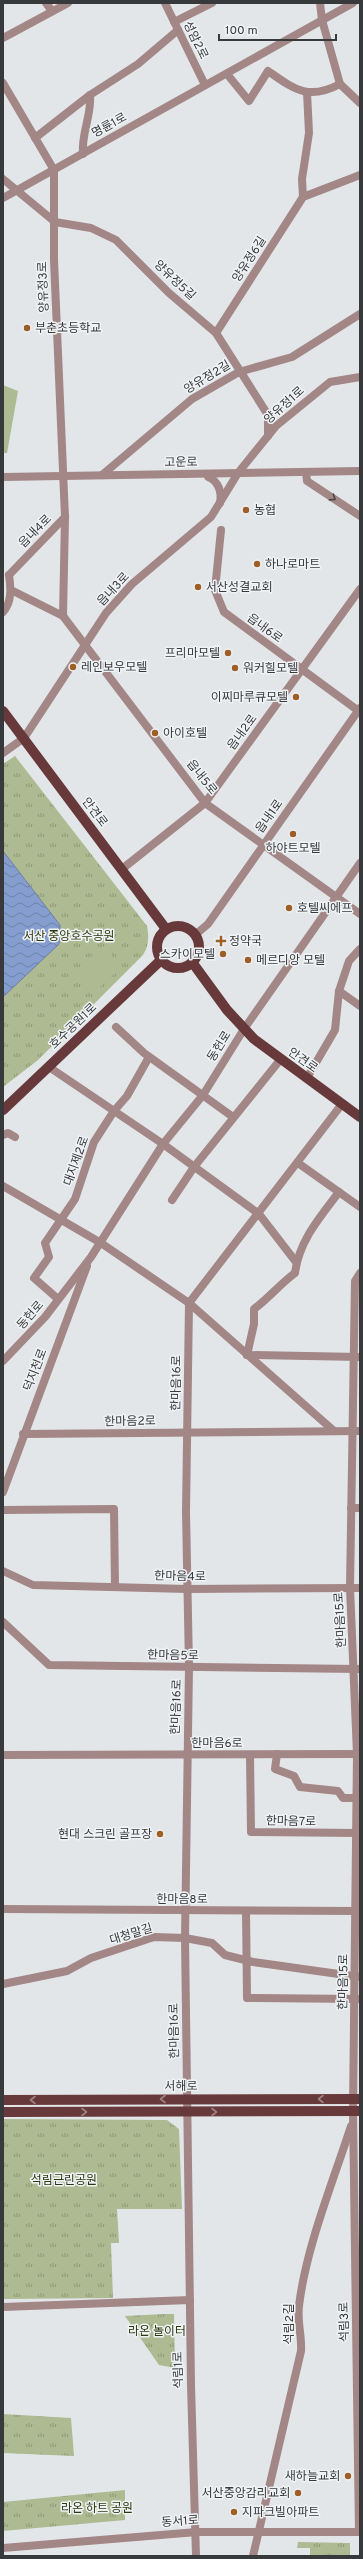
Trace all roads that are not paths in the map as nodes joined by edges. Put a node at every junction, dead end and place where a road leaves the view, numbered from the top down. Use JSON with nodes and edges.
{"nodes":[{"id":1,"x":46,"y":3,"type":"edge"},
{"id":2,"x":68,"y":3,"type":"edge"},
{"id":3,"x":164,"y":3,"type":"edge"},
{"id":4,"x":212,"y":3,"type":"edge"},
{"id":5,"x":320,"y":3,"type":"edge"},
{"id":6,"x":353,"y":3,"type":"edge"},
{"id":7,"x":52,"y":12,"type":"junction"},
{"id":8,"x":322,"y":20,"type":"junction"},
{"id":9,"x":174,"y":22,"type":"junction"},
{"id":10,"x":178,"y":30,"type":"junction"},
{"id":11,"x":3,"y":38,"type":"edge"},
{"id":12,"x":226,"y":74,"type":"junction"},
{"id":13,"x":3,"y":83,"type":"edge"},
{"id":14,"x":340,"y":84,"type":"junction"},
{"id":15,"x":205,"y":85,"type":"junction"},
{"id":16,"x":308,"y":92,"type":"junction"},
{"id":17,"x":90,"y":95,"type":"junction"},
{"id":18,"x":360,"y":103,"type":"edge"},
{"id":19,"x":35,"y":138,"type":"junction"},
{"id":20,"x":83,"y":154,"type":"junction"},
{"id":21,"x":54,"y":170,"type":"junction"},
{"id":22,"x":360,"y":175,"type":"edge"},
{"id":23,"x":3,"y":180,"type":"edge"},
{"id":24,"x":16,"y":191,"type":"junction"},
{"id":25,"x":3,"y":198,"type":"edge"},
{"id":26,"x":302,"y":198,"type":"junction"},
{"id":27,"x":55,"y":222,"type":"junction"},
{"id":28,"x":360,"y":314,"type":"edge"},
{"id":29,"x":216,"y":333,"type":"junction"},
{"id":30,"x":239,"y":372,"type":"junction"},
{"id":31,"x":360,"y":377,"type":"edge"},
{"id":32,"x":268,"y":436,"type":"junction"},
{"id":33,"x":360,"y":471,"type":"edge"},
{"id":34,"x":238,"y":473,"type":"junction"},
{"id":35,"x":208,"y":474,"type":"junction"},
{"id":36,"x":102,"y":475,"type":"junction"},
{"id":37,"x":62,"y":476,"type":"junction"},
{"id":38,"x":306,"y":476,"type":"junction"},
{"id":39,"x":3,"y":477,"type":"edge"},
{"id":40,"x":219,"y":506,"type":"junction"},
{"id":41,"x":360,"y":516,"type":"edge"},
{"id":42,"x":65,"y":518,"type":"junction"},
{"id":43,"x":220,"y":530,"type":"dead end"},
{"id":44,"x":6,"y":575,"type":"edge"},
{"id":45,"x":360,"y":589,"type":"edge"},
{"id":46,"x":11,"y":590,"type":"junction"},
{"id":47,"x":3,"y":612,"type":"edge"},
{"id":48,"x":63,"y":616,"type":"junction"},
{"id":49,"x":84,"y":644,"type":"junction"},
{"id":50,"x":303,"y":670,"type":"junction"},
{"id":51,"x":3,"y":711,"type":"edge"},
{"id":52,"x":359,"y":711,"type":"edge"},
{"id":53,"x":24,"y":738,"type":"junction"},
{"id":54,"x":3,"y":753,"type":"edge"},
{"id":55,"x":205,"y":803,"type":"junction"},
{"id":56,"x":263,"y":844,"type":"junction"},
{"id":57,"x":360,"y":863,"type":"edge"},
{"id":58,"x":122,"y":869,"type":"junction"},
{"id":59,"x":336,"y":897,"type":"junction"},
{"id":60,"x":360,"y":914,"type":"edge"},
{"id":61,"x":166,"y":929,"type":"junction"},
{"id":62,"x":195,"y":935,"type":"junction"},
{"id":63,"x":360,"y":949,"type":"edge"},
{"id":64,"x":161,"y":960,"type":"junction"},
{"id":65,"x":192,"y":962,"type":"junction"},
{"id":66,"x":340,"y":991,"type":"junction"},
{"id":67,"x":360,"y":1006,"type":"edge"},
{"id":68,"x":116,"y":1027,"type":"dead end"},
{"id":69,"x":244,"y":1029,"type":"junction"},
{"id":70,"x":149,"y":1057,"type":"junction"},
{"id":71,"x":280,"y":1060,"type":"junction"},
{"id":72,"x":49,"y":1066,"type":"junction"},
{"id":73,"x":306,"y":1078,"type":"junction"},
{"id":74,"x":203,"y":1095,"type":"junction"},
{"id":75,"x":342,"y":1104,"type":"junction"},
{"id":76,"x":3,"y":1110,"type":"edge"},
{"id":77,"x":114,"y":1111,"type":"junction"},
{"id":78,"x":233,"y":1117,"type":"junction"},
{"id":79,"x":360,"y":1117,"type":"edge"},
{"id":80,"x":3,"y":1135,"type":"edge"},
{"id":81,"x":3,"y":1139,"type":"edge"},
{"id":82,"x":163,"y":1144,"type":"junction"},
{"id":83,"x":298,"y":1163,"type":"junction"},
{"id":84,"x":194,"y":1167,"type":"junction"},
{"id":85,"x":3,"y":1186,"type":"edge"},
{"id":86,"x":339,"y":1192,"type":"junction"},
{"id":87,"x":172,"y":1200,"type":"dead end"},
{"id":88,"x":360,"y":1207,"type":"edge"},
{"id":89,"x":259,"y":1214,"type":"junction"},
{"id":90,"x":62,"y":1220,"type":"junction"},
{"id":91,"x":101,"y":1243,"type":"junction"},
{"id":92,"x":91,"y":1257,"type":"junction"},
{"id":93,"x":296,"y":1262,"type":"junction"},
{"id":94,"x":360,"y":1273,"type":"edge"},
{"id":95,"x":58,"y":1299,"type":"junction"},
{"id":96,"x":189,"y":1303,"type":"junction"},
{"id":97,"x":247,"y":1355,"type":"junction"},
{"id":98,"x":357,"y":1357,"type":"edge"},
{"id":99,"x":3,"y":1361,"type":"edge"},
{"id":100,"x":334,"y":1431,"type":"junction"},
{"id":101,"x":356,"y":1431,"type":"edge"},
{"id":102,"x":187,"y":1433,"type":"junction"},
{"id":103,"x":23,"y":1434,"type":"junction"},
{"id":104,"x":356,"y":1440,"type":"edge"},
{"id":105,"x":3,"y":1492,"type":"edge"},
{"id":106,"x":351,"y":1508,"type":"junction"},
{"id":107,"x":360,"y":1508,"type":"edge"},
{"id":108,"x":3,"y":1510,"type":"edge"},
{"id":109,"x":3,"y":1570,"type":"edge"},
{"id":110,"x":115,"y":1587,"type":"junction"},
{"id":111,"x":350,"y":1588,"type":"junction"},
{"id":112,"x":360,"y":1588,"type":"edge"},
{"id":113,"x":187,"y":1589,"type":"junction"},
{"id":114,"x":3,"y":1622,"type":"edge"},
{"id":115,"x":189,"y":1667,"type":"junction"},
{"id":116,"x":357,"y":1669,"type":"edge"},
{"id":117,"x":277,"y":1754,"type":"junction"},
{"id":118,"x":358,"y":1754,"type":"edge"},
{"id":119,"x":3,"y":1755,"type":"edge"},
{"id":120,"x":186,"y":1755,"type":"junction"},
{"id":121,"x":250,"y":1755,"type":"junction"},
{"id":122,"x":356,"y":1798,"type":"junction"},
{"id":123,"x":357,"y":1816,"type":"edge"},
{"id":124,"x":358,"y":1833,"type":"edge"},
{"id":125,"x":358,"y":1853,"type":"edge"},
{"id":126,"x":3,"y":1910,"type":"edge"},
{"id":127,"x":186,"y":1911,"type":"junction"},
{"id":128,"x":246,"y":1911,"type":"junction"},
{"id":129,"x":358,"y":1911,"type":"edge"},
{"id":130,"x":185,"y":1938,"type":"junction"},
{"id":131,"x":248,"y":1961,"type":"junction"},
{"id":132,"x":358,"y":1977,"type":"edge"},
{"id":133,"x":3,"y":1984,"type":"edge"},
{"id":134,"x":358,"y":1999,"type":"edge"},
{"id":135,"x":187,"y":2099,"type":"junction"},
{"id":136,"x":357,"y":2099,"type":"edge"},
{"id":137,"x":3,"y":2100,"type":"edge"},
{"id":138,"x":3,"y":2112,"type":"edge"},
{"id":139,"x":187,"y":2112,"type":"junction"},
{"id":140,"x":355,"y":2114,"type":"edge"},
{"id":141,"x":190,"y":2300,"type":"junction"},
{"id":142,"x":3,"y":2307,"type":"edge"},
{"id":143,"x":197,"y":2532,"type":"junction"},
{"id":144,"x":260,"y":2532,"type":"junction"},
{"id":145,"x":359,"y":2532,"type":"edge"},
{"id":146,"x":3,"y":2548,"type":"edge"},
{"id":147,"x":196,"y":2556,"type":"edge"},
{"id":148,"x":254,"y":2556,"type":"edge"}],
"edges":[{"from":1,"to":7,"type":"street"},
{"from":2,"to":7,"type":"street"},
{"from":3,"to":9,"type":"street"},
{"from":4,"to":9,"type":"street","name":"성암2로"},
{"from":5,"to":8,"type":"street"},
{"from":6,"to":8,"type":"street","name":"명륜1로"},
{"from":7,"to":11,"type":"street"},
{"from":8,"to":12,"type":"street","name":"명륜1로"},
{"from":8,"to":14,"type":"street"},
{"from":9,"to":10,"type":"street","name":"성암2로"},
{"from":10,"to":15,"type":"street","name":"성암2로"},
{"from":10,"to":17,"type":"street"},
{"from":12,"to":15,"type":"street","name":"명륜1로"},
{"from":12,"to":16,"type":"street"},
{"from":13,"to":19,"type":"street"},
{"from":14,"to":16,"type":"street"},
{"from":14,"to":18,"type":"street"},
{"from":15,"to":20,"type":"street","name":"명륜1로"},
{"from":16,"to":26,"type":"street"},
{"from":17,"to":19,"type":"street"},
{"from":17,"to":20,"type":"street"},
{"from":19,"to":21,"type":"street"},
{"from":20,"to":21,"type":"street","name":"명륜1로"},
{"from":21,"to":24,"type":"street","name":"명륜1로"},
{"from":21,"to":27,"type":"street","name":"양유정3로"},
{"from":22,"to":26,"type":"street"},
{"from":23,"to":24,"type":"street","name":"양유정5길"},
{"from":24,"to":25,"type":"street","name":"명륜1로"},
{"from":24,"to":27,"type":"street","name":"양유정5길"},
{"from":26,"to":29,"type":"street","name":"양유정6길"},
{"from":27,"to":29,"type":"street","name":"양유정5길"},
{"from":27,"to":37,"type":"street","name":"양유정3로"},
{"from":28,"to":30,"type":"street","name":"양유정2길"},
{"from":29,"to":30,"type":"street","name":"양유정5길"},
{"from":30,"to":32,"type":"street","name":"양유정5길"},
{"from":30,"to":36,"type":"street","name":"양유정2길"},
{"from":31,"to":32,"type":"street","name":"양유정1로"},
{"from":32,"to":34,"type":"street","name":"양유정1로"},
{"from":33,"to":38,"type":"street","name":"고운로"},
{"from":34,"to":35,"type":"street","name":"고운로"},
{"from":34,"to":38,"type":"street","name":"고운로"},
{"from":34,"to":40,"type":"street","name":"읍내3로"},
{"from":35,"to":36,"type":"street","name":"고운로"},
{"from":35,"to":40,"type":"street"},
{"from":36,"to":37,"type":"street","name":"고운로"},
{"from":37,"to":39,"type":"street","name":"고운로"},
{"from":37,"to":42,"type":"street"},
{"from":38,"to":41,"type":"street","one_way":true},
{"from":40,"to":49,"type":"street","name":"읍내3로"},
{"from":42,"to":44,"type":"street","name":"읍내4로"},
{"from":42,"to":48,"type":"street"},
{"from":43,"to":50,"type":"street","name":"읍내6로"},
{"from":44,"to":46,"type":"street"},
{"from":45,"to":50,"type":"street","name":"읍내2로"},
{"from":46,"to":47,"type":"street"},
{"from":46,"to":48,"type":"street","name":"읍내5로"},
{"from":48,"to":49,"type":"street","name":"읍내5로"},
{"from":49,"to":53,"type":"street","name":"읍내3로"},
{"from":49,"to":55,"type":"street","name":"읍내5로"},
{"from":50,"to":52,"type":"street","name":"읍내6로"},
{"from":50,"to":55,"type":"street","name":"읍내2로"},
{"from":51,"to":53,"type":"main road","name":"안견로"},
{"from":52,"to":56,"type":"street","name":"읍내1로"},
{"from":53,"to":54,"type":"street"},
{"from":53,"to":58,"type":"main road","name":"안견로"},
{"from":55,"to":56,"type":"street","name":"읍내5로"},
{"from":55,"to":58,"type":"street","name":"읍내2로"},
{"from":56,"to":59,"type":"street","name":"읍내5로"},
{"from":56,"to":62,"type":"street","name":"읍내1로"},
{"from":57,"to":59,"type":"street","name":"동헌로"},
{"from":58,"to":61,"type":"main road","name":"안견로"},
{"from":59,"to":60,"type":"street","name":"읍내5로"},
{"from":59,"to":69,"type":"street","name":"동헌로"},
{"from":61,"to":62,"type":"main road"},
{"from":61,"to":64,"type":"main road"},
{"from":62,"to":65,"type":"main road"},
{"from":63,"to":66,"type":"street"},
{"from":64,"to":65,"type":"main road"},
{"from":64,"to":72,"type":"main road","name":"호수공원1로"},
{"from":65,"to":69,"type":"main road","name":"안견로"},
{"from":66,"to":67,"type":"street"},
{"from":66,"to":73,"type":"street"},
{"from":68,"to":70,"type":"street"},
{"from":69,"to":71,"type":"main road","name":"안견로"},
{"from":69,"to":74,"type":"street","name":"동헌로"},
{"from":70,"to":74,"type":"street"},
{"from":70,"to":77,"type":"street","name":"대지제2로"},
{"from":71,"to":73,"type":"main road","name":"안견로"},
{"from":71,"to":78,"type":"street"},
{"from":72,"to":76,"type":"main road","name":"호수공원1로"},
{"from":72,"to":77,"type":"street"},
{"from":73,"to":75,"type":"main road","name":"안견로"},
{"from":74,"to":78,"type":"street"},
{"from":74,"to":82,"type":"street","name":"동헌로"},
{"from":75,"to":79,"type":"main road","name":"안견로"},
{"from":75,"to":83,"type":"street"},
{"from":77,"to":82,"type":"street"},
{"from":77,"to":90,"type":"street","name":"대지제2로"},
{"from":78,"to":84,"type":"street"},
{"from":80,"to":81,"type":"street"},
{"from":82,"to":84,"type":"street"},
{"from":82,"to":91,"type":"street","name":"동헌로"},
{"from":83,"to":86,"type":"street"},
{"from":83,"to":89,"type":"street"},
{"from":84,"to":87,"type":"street"},
{"from":84,"to":89,"type":"street"},
{"from":85,"to":90,"type":"street"},
{"from":86,"to":88,"type":"street"},
{"from":86,"to":93,"type":"street"},
{"from":89,"to":93,"type":"street"},
{"from":89,"to":96,"type":"street"},
{"from":90,"to":91,"type":"street"},
{"from":90,"to":95,"type":"street","name":"대지제2로"},
{"from":91,"to":92,"type":"street","name":"동헌로"},
{"from":91,"to":96,"type":"street"},
{"from":92,"to":95,"type":"street","name":"동헌로"},
{"from":92,"to":103,"type":"street","name":"덕지천로"},
{"from":93,"to":97,"type":"street"},
{"from":94,"to":98,"type":"street","name":"한마음15로"},
{"from":95,"to":99,"type":"street","name":"동헌로"},
{"from":96,"to":97,"type":"street"},
{"from":96,"to":102,"type":"street","name":"한마음16로"},
{"from":97,"to":98,"type":"street"},
{"from":97,"to":100,"type":"street"},
{"from":98,"to":101,"type":"street","name":"한마음15로"},
{"from":100,"to":101,"type":"street","name":"한마음2로"},
{"from":100,"to":102,"type":"street","name":"한마음2로"},
{"from":101,"to":104,"type":"street","name":"한마음15로"},
{"from":102,"to":103,"type":"street","name":"한마음2로"},
{"from":102,"to":113,"type":"street","name":"한마음16로"},
{"from":103,"to":105,"type":"street","name":"덕지천로"},
{"from":104,"to":106,"type":"street","name":"한마음15로"},
{"from":106,"to":107,"type":"street"},
{"from":106,"to":111,"type":"street","name":"한마음15로"},
{"from":108,"to":110,"type":"street"},
{"from":109,"to":110,"type":"street","name":"한마음4로"},
{"from":110,"to":113,"type":"street","name":"한마음4로"},
{"from":111,"to":112,"type":"street","name":"한마음4로"},
{"from":111,"to":113,"type":"street","name":"한마음4로"},
{"from":111,"to":116,"type":"street","name":"한마음15로"},
{"from":113,"to":115,"type":"street","name":"한마음16로"},
{"from":114,"to":115,"type":"street","name":"한마음5로"},
{"from":115,"to":116,"type":"street","name":"한마음5로"},
{"from":115,"to":120,"type":"street","name":"한마음16로"},
{"from":116,"to":118,"type":"street","name":"한마음15로"},
{"from":117,"to":118,"type":"street","name":"한마음6로"},
{"from":117,"to":121,"type":"street","name":"한마음6로"},
{"from":117,"to":122,"type":"street"},
{"from":118,"to":122,"type":"street","name":"한마음15로"},
{"from":119,"to":120,"type":"street","name":"한마음6로"},
{"from":120,"to":121,"type":"street","name":"한마음6로"},
{"from":120,"to":127,"type":"street","name":"한마음16로"},
{"from":121,"to":124,"type":"street","name":"한마음7로"},
{"from":122,"to":123,"type":"street","name":"한마음15로"},
{"from":123,"to":124,"type":"street","name":"한마음15로"},
{"from":124,"to":125,"type":"street","name":"한마음15로"},
{"from":125,"to":129,"type":"street","name":"한마음15로"},
{"from":126,"to":127,"type":"street","name":"한마음8로"},
{"from":127,"to":128,"type":"street","name":"한마음8로"},
{"from":127,"to":130,"type":"street","name":"한마음16로"},
{"from":128,"to":129,"type":"street","name":"한마음8로"},
{"from":128,"to":131,"type":"street"},
{"from":129,"to":132,"type":"street","name":"한마음15로"},
{"from":130,"to":131,"type":"street","name":"대청말길"},
{"from":130,"to":133,"type":"street","name":"대청말길"},
{"from":130,"to":135,"type":"street","name":"한마음16로"},
{"from":131,"to":132,"type":"street","name":"대청말길"},
{"from":131,"to":134,"type":"street"},
{"from":132,"to":134,"type":"street","name":"한마음15로"},
{"from":134,"to":136,"type":"street","name":"한마음15로"},
{"from":136,"to":135,"type":"main road","name":"서해로","one_way":true},
{"from":135,"to":137,"type":"main road","name":"서해로","one_way":true},
{"from":135,"to":139,"type":"street","name":"한마음16로"},
{"from":136,"to":140,"type":"street","name":"한마음15로"},
{"from":138,"to":139,"type":"main road","one_way":true},
{"from":139,"to":140,"type":"main road","one_way":true},
{"from":139,"to":141,"type":"street","name":"석림1로"},
{"from":140,"to":144,"type":"street","name":"석림2길"},
{"from":140,"to":145,"type":"street","name":"석림3로"},
{"from":141,"to":142,"type":"street"},
{"from":141,"to":143,"type":"street","name":"석림1로"},
{"from":143,"to":144,"type":"street","name":"동서1로"},
{"from":143,"to":146,"type":"street","name":"동서1로"},
{"from":143,"to":147,"type":"street","name":"석림1로"},
{"from":144,"to":145,"type":"street","name":"동서1로"},
{"from":144,"to":148,"type":"street"}]}
